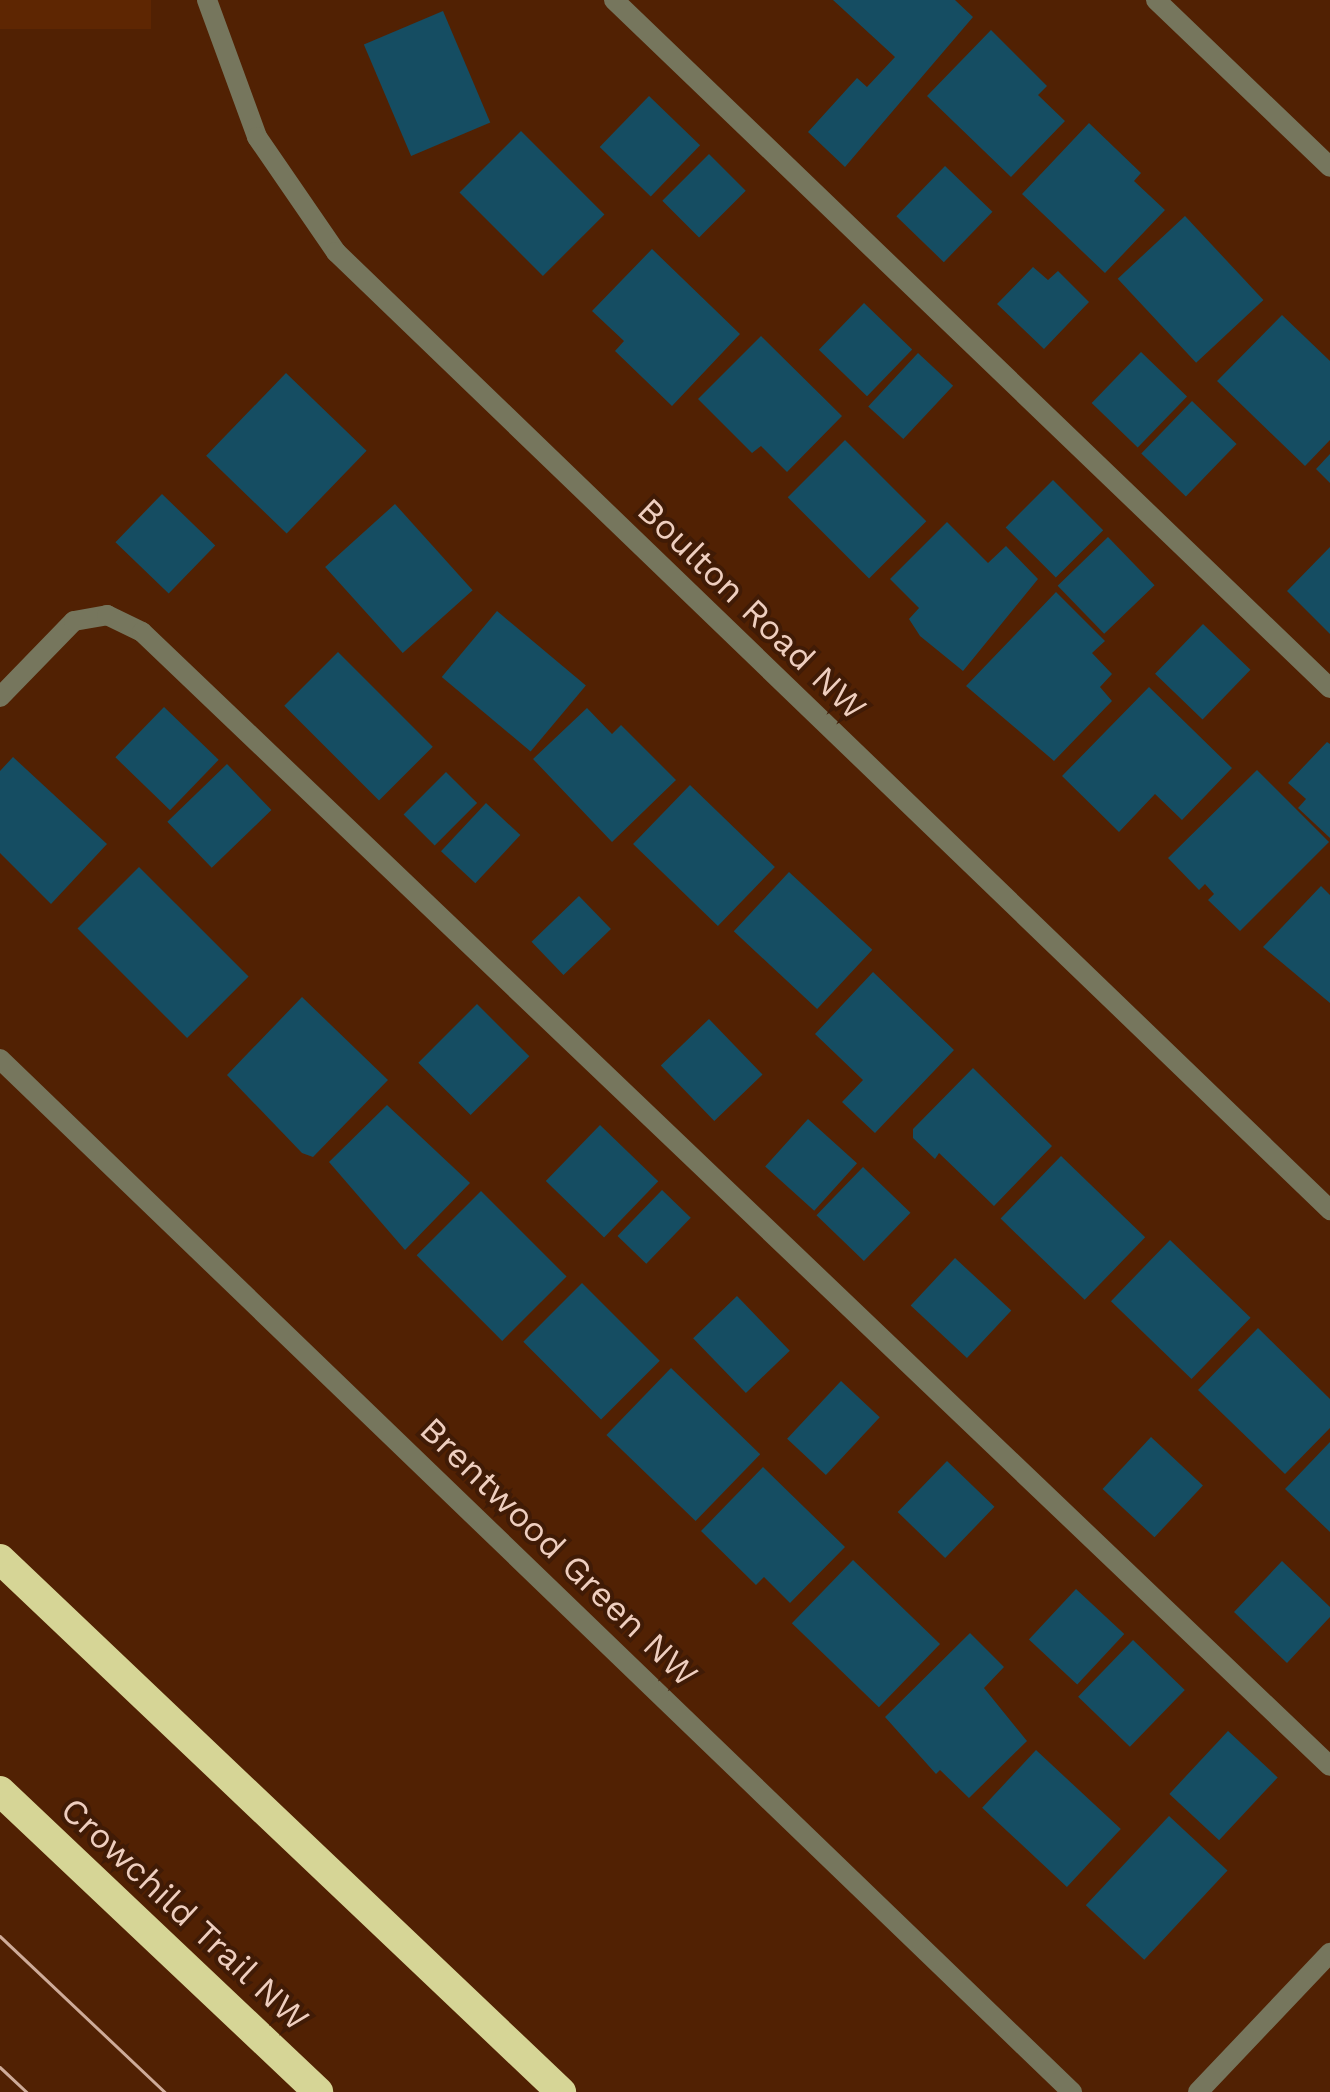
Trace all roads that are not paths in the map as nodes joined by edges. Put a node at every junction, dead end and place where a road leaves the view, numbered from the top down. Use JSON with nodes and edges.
{"nodes":[{"id":1,"x":207,"y":0,"type":"edge"},
{"id":2,"x":614,"y":0,"type":"edge"},
{"id":3,"x":1156,"y":0,"type":"edge"},
{"id":4,"x":1330,"y":168,"type":"edge"},
{"id":5,"x":1330,"y":688,"type":"edge"},
{"id":6,"x":0,"y":697,"type":"edge"},
{"id":7,"x":0,"y":1059,"type":"edge"},
{"id":8,"x":1330,"y":1210,"type":"edge"},
{"id":9,"x":0,"y":1559,"type":"edge"},
{"id":10,"x":1330,"y":1766,"type":"edge"},
{"id":11,"x":0,"y":1791,"type":"edge"},
{"id":12,"x":1330,"y":1954,"type":"edge"},
{"id":13,"x":318,"y":2092,"type":"edge"},
{"id":14,"x":561,"y":2092,"type":"edge"},
{"id":15,"x":1072,"y":2092,"type":"edge"},
{"id":16,"x":1198,"y":2092,"type":"edge"}],
"edges":[{"from":1,"to":8,"type":"street","name":"Boulton Road NW"},
{"from":2,"to":5,"type":"street"},
{"from":3,"to":4,"type":"street"},
{"from":6,"to":10,"type":"street"},
{"from":7,"to":15,"type":"street","name":"Brentwood Green NW"},
{"from":9,"to":14,"type":"highway"},
{"from":11,"to":13,"type":"highway","name":"Crowchild Trail NW"},
{"from":12,"to":16,"type":"street"}]}
